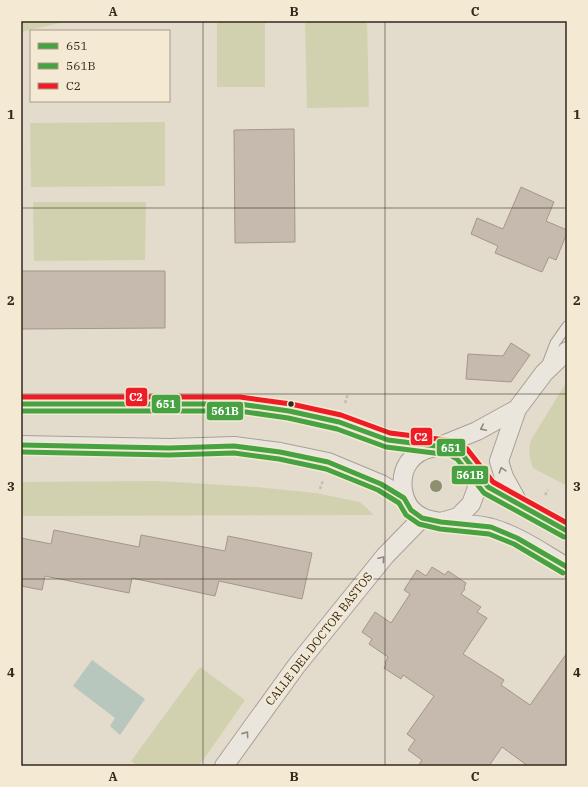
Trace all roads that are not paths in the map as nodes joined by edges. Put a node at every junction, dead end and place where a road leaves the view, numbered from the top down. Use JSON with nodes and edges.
{"nodes":[{"id":1,"x":567,"y":326,"type":"edge"},
{"id":2,"x":567,"y":351,"type":"edge"},
{"id":3,"x":544,"y":373,"type":"junction"},
{"id":4,"x":21,"y":404,"type":"edge"},
{"id":5,"x":517,"y":409,"type":"junction"},
{"id":6,"x":21,"y":445,"type":"edge"},
{"id":7,"x":440,"y":446,"type":"junction"},
{"id":8,"x":474,"y":470,"type":"junction"},
{"id":9,"x":404,"y":498,"type":"junction"},
{"id":10,"x":519,"y":504,"type":"junction"},
{"id":11,"x":422,"y":518,"type":"junction"},
{"id":12,"x":441,"y":522,"type":"junction"},
{"id":13,"x":567,"y":531,"type":"edge"},
{"id":14,"x":567,"y":567,"type":"edge"},
{"id":15,"x":224,"y":766,"type":"edge"}],
"edges":[{"from":1,"to":3,"type":"lane"},
{"from":2,"to":3,"type":"street"},
{"from":3,"to":5,"type":"street"},
{"from":4,"to":7,"type":"street"},
{"from":5,"to":7,"type":"street","one_way":true},
{"from":10,"to":5,"type":"street","one_way":true},
{"from":6,"to":9,"type":"street"},
{"from":7,"to":8,"type":"street"},
{"from":7,"to":9,"type":"street"},
{"from":8,"to":10,"type":"street"},
{"from":8,"to":12,"type":"street"},
{"from":9,"to":11,"type":"street"},
{"from":10,"to":13,"type":"street"},
{"from":11,"to":12,"type":"street"},
{"from":15,"to":11,"type":"street","name":"CALLE DEL DOCTOR BASTOS","one_way":true},
{"from":12,"to":14,"type":"street"}]}
